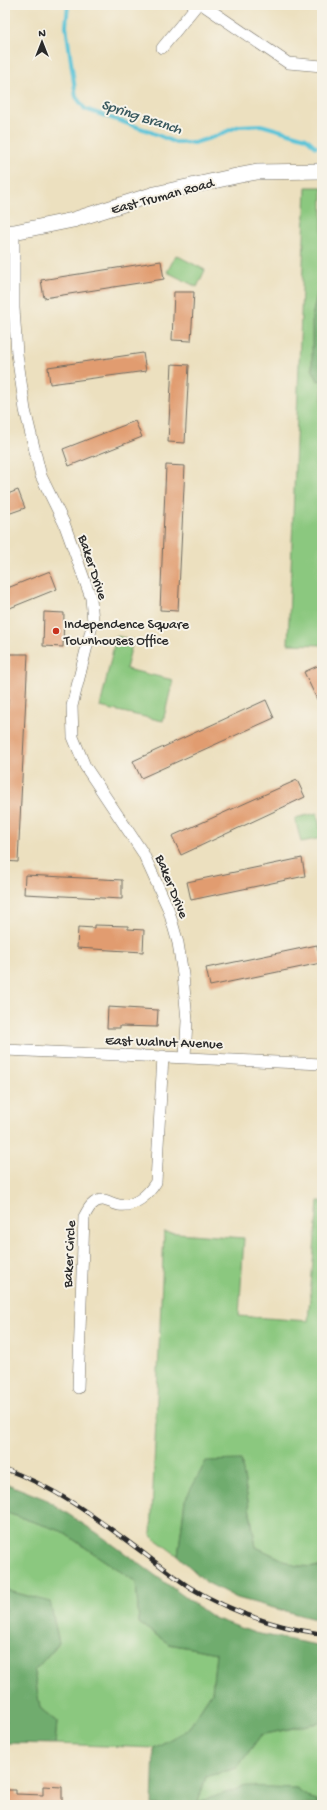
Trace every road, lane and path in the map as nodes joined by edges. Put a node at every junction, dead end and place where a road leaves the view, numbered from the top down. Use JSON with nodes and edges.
{"nodes":[{"id":1,"x":197,"y":5,"type":"edge"},
{"id":2,"x":203,"y":5,"type":"edge"},
{"id":3,"x":162,"y":48,"type":"dead end"},
{"id":4,"x":322,"y":66,"type":"edge"},
{"id":5,"x":322,"y":171,"type":"edge"},
{"id":6,"x":9,"y":233,"type":"edge"},
{"id":7,"x":5,"y":1050,"type":"edge"},
{"id":8,"x":163,"y":1056,"type":"junction"},
{"id":9,"x":185,"y":1057,"type":"junction"},
{"id":10,"x":322,"y":1064,"type":"edge"},
{"id":11,"x":78,"y":1388,"type":"dead end"}],
"edges":[{"from":1,"to":3,"type":"street"},
{"from":2,"to":4,"type":"street"},
{"from":5,"to":6,"type":"main road","name":"East Truman Road"},
{"from":6,"to":9,"type":"street","name":"Baker Drive"},
{"from":7,"to":8,"type":"street","name":"East Walnut Avenue"},
{"from":8,"to":9,"type":"street","name":"East Walnut Avenue"},
{"from":8,"to":11,"type":"street","name":"Baker Circle"},
{"from":9,"to":10,"type":"street","name":"East Walnut Avenue"}]}
